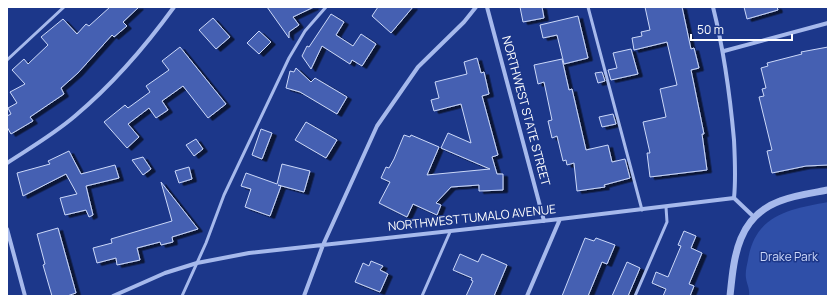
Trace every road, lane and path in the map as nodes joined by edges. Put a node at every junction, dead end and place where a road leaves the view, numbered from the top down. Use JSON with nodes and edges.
{"nodes":[{"id":1,"x":64,"y":7,"type":"edge"},
{"id":2,"x":174,"y":7,"type":"edge"},
{"id":3,"x":326,"y":7,"type":"edge"},
{"id":4,"x":476,"y":7,"type":"edge"},
{"id":5,"x":487,"y":7,"type":"edge"},
{"id":6,"x":588,"y":7,"type":"edge"},
{"id":7,"x":713,"y":7,"type":"edge"},
{"id":8,"x":828,"y":23,"type":"edge"},
{"id":9,"x":724,"y":51,"type":"junction"},
{"id":10,"x":7,"y":60,"type":"edge"},
{"id":11,"x":7,"y":163,"type":"edge"},
{"id":12,"x":828,"y":190,"type":"edge"},
{"id":13,"x":734,"y":198,"type":"junction"},
{"id":14,"x":666,"y":207,"type":"junction"},
{"id":15,"x":642,"y":210,"type":"junction"},
{"id":16,"x":754,"y":217,"type":"junction"},
{"id":17,"x":560,"y":220,"type":"junction"},
{"id":18,"x":544,"y":221,"type":"junction"},
{"id":19,"x":7,"y":229,"type":"edge"},
{"id":20,"x":450,"y":232,"type":"junction"},
{"id":21,"x":322,"y":245,"type":"junction"},
{"id":22,"x":197,"y":263,"type":"junction"},
{"id":23,"x":25,"y":296,"type":"edge"},
{"id":24,"x":113,"y":296,"type":"edge"},
{"id":25,"x":182,"y":296,"type":"edge"},
{"id":26,"x":304,"y":296,"type":"edge"},
{"id":27,"x":422,"y":296,"type":"edge"},
{"id":28,"x":527,"y":296,"type":"edge"},
{"id":29,"x":635,"y":296,"type":"edge"},
{"id":30,"x":730,"y":296,"type":"edge"}],
"edges":[{"from":1,"to":10,"type":"lane"},
{"from":2,"to":11,"type":"street"},
{"from":3,"to":22,"type":"lane"},
{"from":4,"to":21,"type":"street"},
{"from":5,"to":18,"type":"street","name":"NORTHWEST STATE STREET"},
{"from":6,"to":15,"type":"lane"},
{"from":7,"to":9,"type":"street"},
{"from":8,"to":9,"type":"street"},
{"from":9,"to":13,"type":"street"},
{"from":12,"to":16,"type":"street"},
{"from":13,"to":14,"type":"street","name":"NORTHWEST TUMALO AVENUE"},
{"from":13,"to":16,"type":"street"},
{"from":14,"to":15,"type":"street","name":"NORTHWEST TUMALO AVENUE"},
{"from":14,"to":29,"type":"lane"},
{"from":15,"to":17,"type":"street","name":"NORTHWEST TUMALO AVENUE"},
{"from":16,"to":30,"type":"street"},
{"from":17,"to":18,"type":"street","name":"NORTHWEST TUMALO AVENUE"},
{"from":17,"to":28,"type":"street"},
{"from":18,"to":20,"type":"street","name":"NORTHWEST TUMALO AVENUE"},
{"from":19,"to":23,"type":"street"},
{"from":20,"to":21,"type":"street","name":"NORTHWEST TUMALO AVENUE"},
{"from":20,"to":27,"type":"lane"},
{"from":21,"to":22,"type":"street","name":"NORTHWEST TUMALO AVENUE"},
{"from":21,"to":26,"type":"street"},
{"from":22,"to":24,"type":"street","name":"NORTHWEST TUMALO AVENUE"},
{"from":22,"to":25,"type":"lane"}]}
